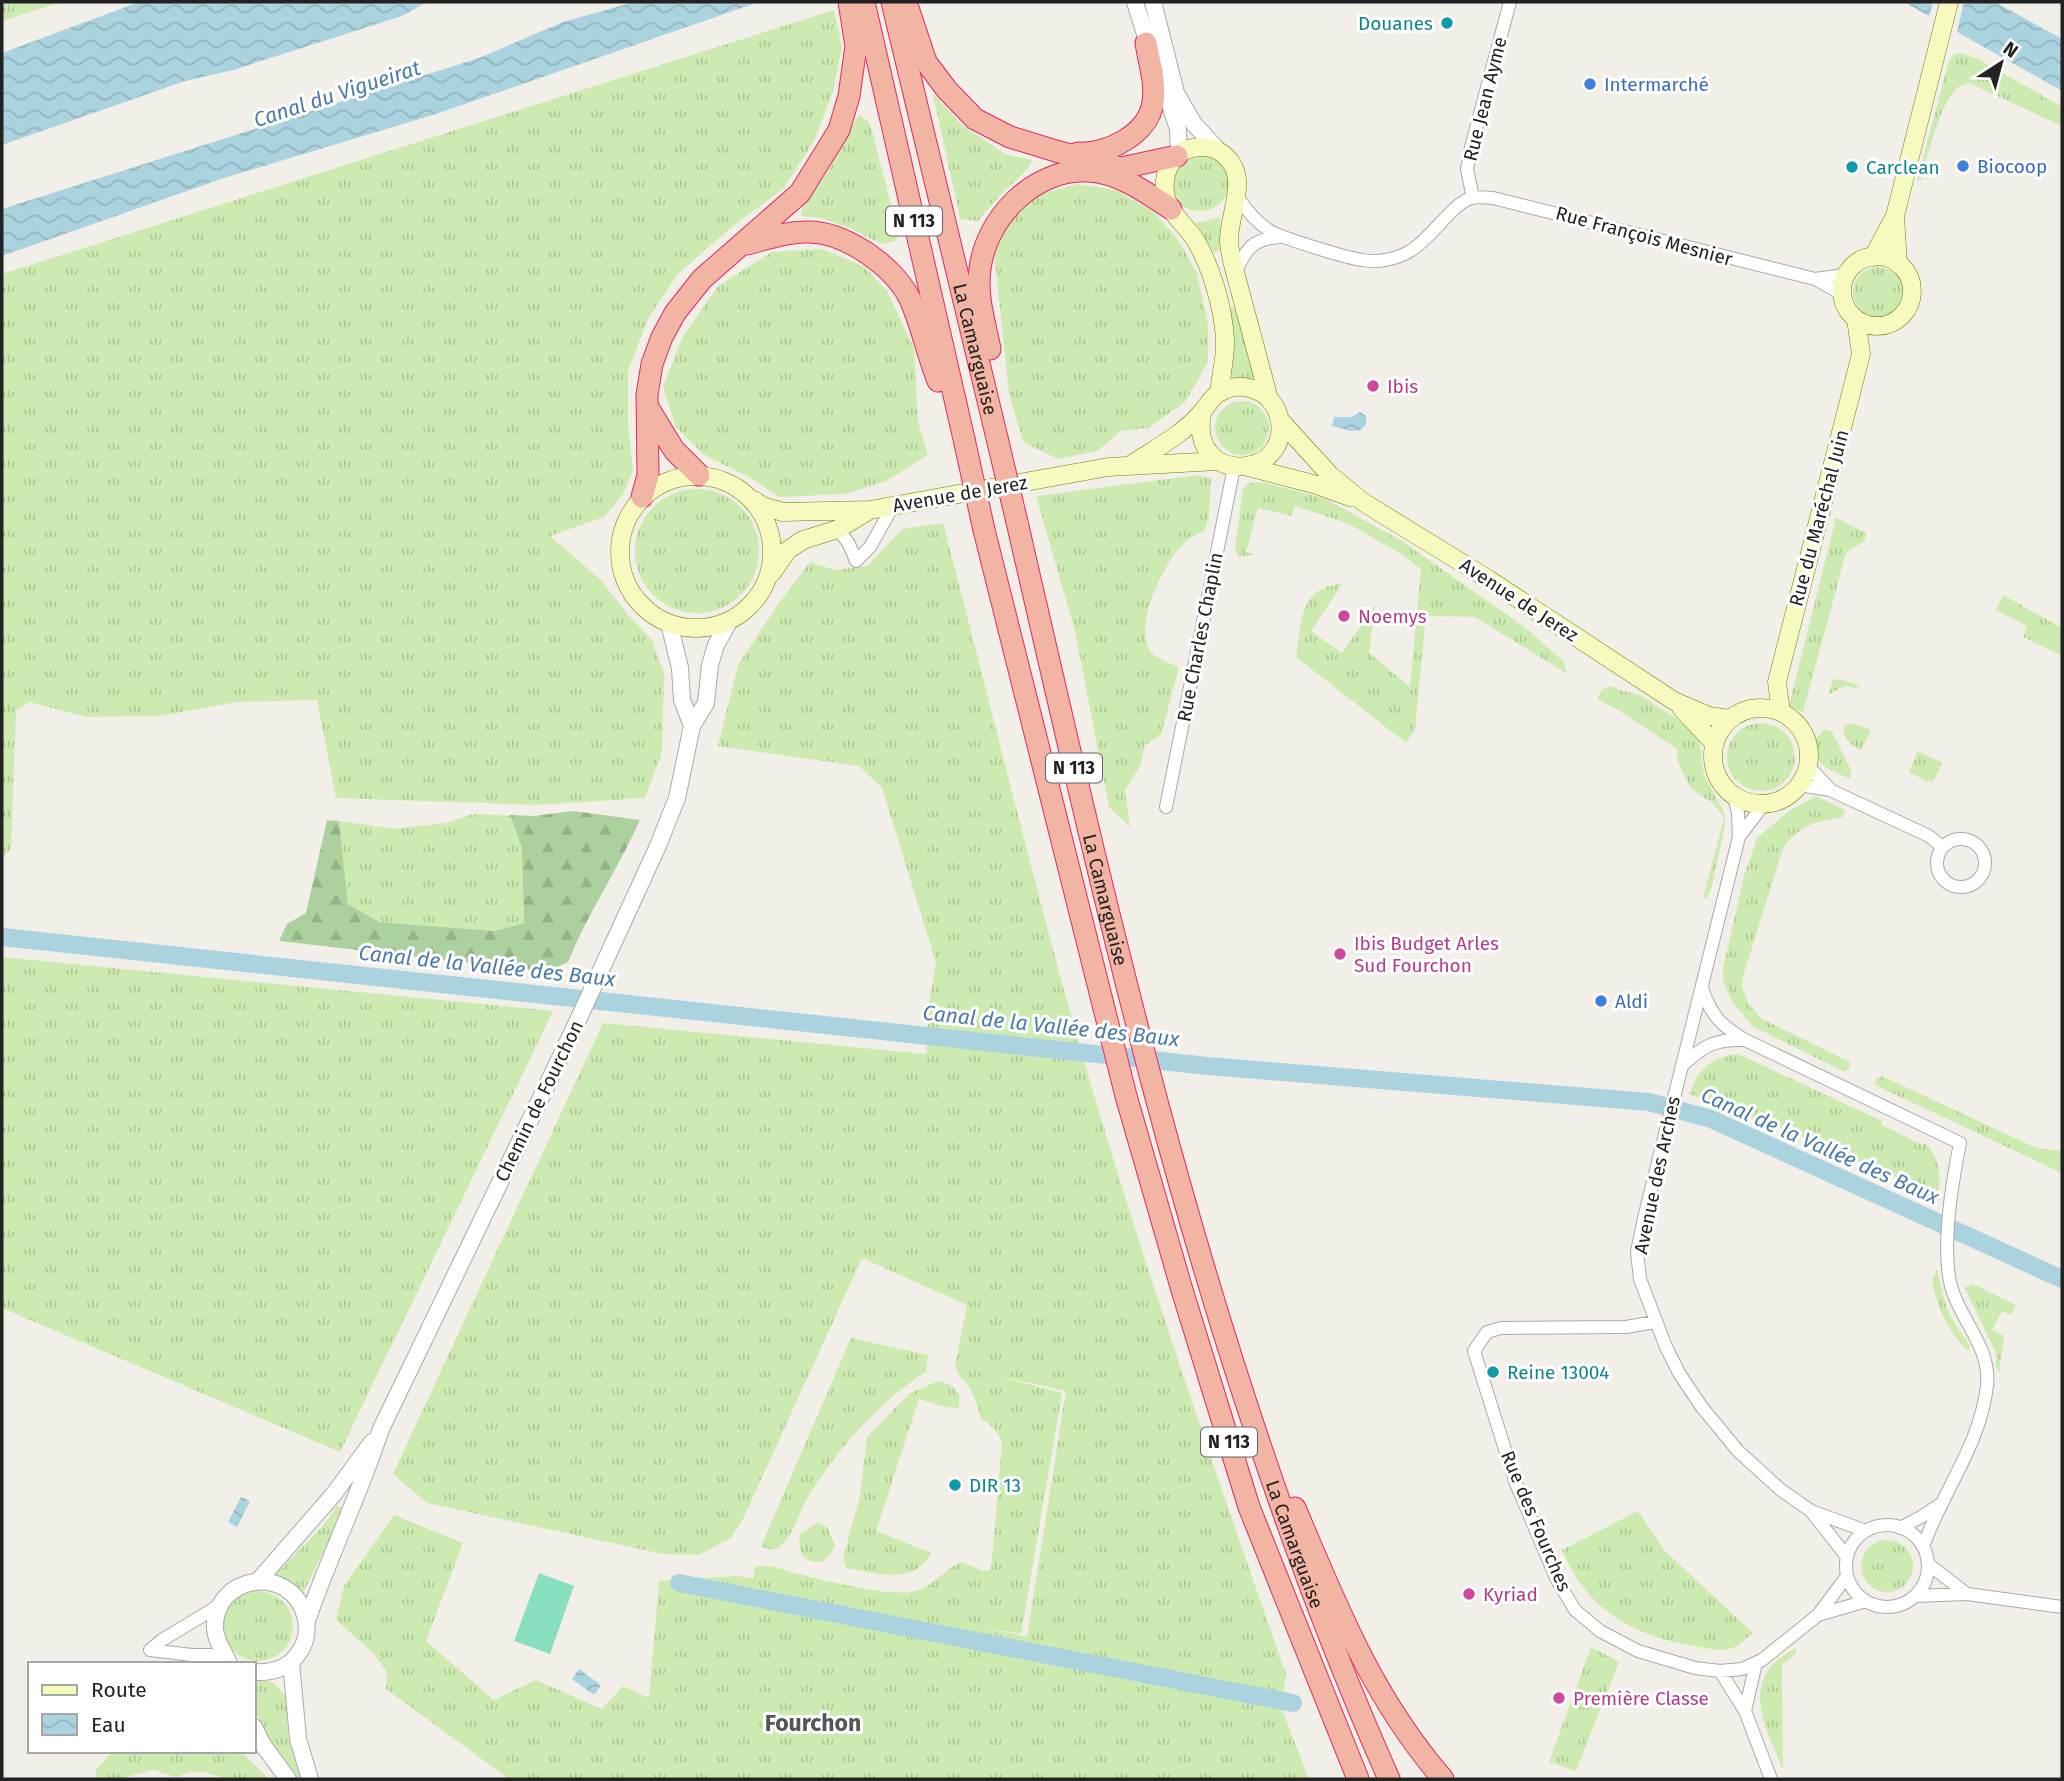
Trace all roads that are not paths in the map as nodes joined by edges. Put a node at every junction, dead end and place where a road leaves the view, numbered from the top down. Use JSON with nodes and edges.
{"nodes":[{"id":1,"x":849,"y":2,"type":"edge"},
{"id":2,"x":864,"y":2,"type":"edge"},
{"id":3,"x":892,"y":2,"type":"edge"},
{"id":4,"x":906,"y":2,"type":"edge"},
{"id":5,"x":1135,"y":2,"type":"edge"},
{"id":6,"x":1153,"y":2,"type":"edge"},
{"id":7,"x":1510,"y":2,"type":"edge"},
{"id":8,"x":1950,"y":2,"type":"edge"},
{"id":9,"x":1146,"y":43,"type":"junction"},
{"id":10,"x":1216,"y":148,"type":"junction"},
{"id":11,"x":1059,"y":152,"type":"junction"},
{"id":12,"x":1178,"y":155,"type":"junction"},
{"id":13,"x":1237,"y":196,"type":"junction"},
{"id":14,"x":1473,"y":198,"type":"junction"},
{"id":15,"x":1171,"y":209,"type":"junction"},
{"id":16,"x":1895,"y":216,"type":"junction"},
{"id":17,"x":1282,"y":237,"type":"junction"},
{"id":18,"x":742,"y":246,"type":"junction"},
{"id":19,"x":1873,"y":257,"type":"junction"},
{"id":20,"x":1898,"y":264,"type":"junction"},
{"id":21,"x":1235,"y":275,"type":"junction"},
{"id":22,"x":1845,"y":275,"type":"junction"},
{"id":23,"x":1815,"y":279,"type":"junction"},
{"id":24,"x":1842,"y":293,"type":"junction"},
{"id":25,"x":1856,"y":319,"type":"junction"},
{"id":26,"x":1884,"y":326,"type":"junction"},
{"id":27,"x":1861,"y":354,"type":"junction"},
{"id":28,"x":1219,"y":392,"type":"junction"},
{"id":29,"x":1269,"y":399,"type":"junction"},
{"id":30,"x":649,"y":409,"type":"junction"},
{"id":31,"x":1202,"y":413,"type":"junction"},
{"id":32,"x":1279,"y":419,"type":"junction"},
{"id":33,"x":997,"y":438,"type":"junction"},
{"id":34,"x":964,"y":439,"type":"junction"},
{"id":35,"x":1132,"y":464,"type":"junction"},
{"id":36,"x":1233,"y":465,"type":"junction"},
{"id":37,"x":699,"y":475,"type":"junction"},
{"id":38,"x":642,"y":497,"type":"junction"},
{"id":39,"x":751,"y":498,"type":"junction"},
{"id":40,"x":1363,"y":502,"type":"junction"},
{"id":41,"x":893,"y":506,"type":"junction"},
{"id":42,"x":870,"y":510,"type":"junction"},
{"id":43,"x":838,"y":529,"type":"junction"},
{"id":44,"x":767,"y":580,"type":"junction"},
{"id":45,"x":730,"y":621,"type":"junction"},
{"id":46,"x":669,"y":623,"type":"junction"},
{"id":47,"x":1777,"y":682,"type":"junction"},
{"id":48,"x":1674,"y":701,"type":"junction"},
{"id":49,"x":1754,"y":708,"type":"junction"},
{"id":50,"x":1780,"y":712,"type":"junction"},
{"id":51,"x":1730,"y":719,"type":"junction"},
{"id":52,"x":692,"y":726,"type":"junction"},
{"id":53,"x":1714,"y":743,"type":"junction"},
{"id":54,"x":1808,"y":766,"type":"junction"},
{"id":55,"x":1799,"y":785,"type":"junction"},
{"id":56,"x":1830,"y":789,"type":"junction"},
{"id":57,"x":1734,"y":796,"type":"junction"},
{"id":58,"x":1764,"y":804,"type":"junction"},
{"id":59,"x":1166,"y":807,"type":"dead end"},
{"id":60,"x":1739,"y":837,"type":"junction"},
{"id":61,"x":1942,"y":847,"type":"junction"},
{"id":62,"x":1702,"y":987,"type":"junction"},
{"id":63,"x":1745,"y":1040,"type":"junction"},
{"id":64,"x":1681,"y":1068,"type":"junction"},
{"id":65,"x":1655,"y":1322,"type":"junction"},
{"id":66,"x":1232,"y":1362,"type":"junction"},
{"id":67,"x":382,"y":1429,"type":"junction"},
{"id":68,"x":1939,"y":1505,"type":"junction"},
{"id":69,"x":1811,"y":1511,"type":"junction"},
{"id":70,"x":1900,"y":1528,"type":"junction"},
{"id":71,"x":1866,"y":1531,"type":"junction"},
{"id":72,"x":1923,"y":1547,"type":"junction"},
{"id":73,"x":1847,"y":1557,"type":"junction"},
{"id":74,"x":1928,"y":1563,"type":"junction"},
{"id":75,"x":1847,"y":1576,"type":"junction"},
{"id":76,"x":258,"y":1581,"type":"junction"},
{"id":77,"x":1967,"y":1594,"type":"junction"},
{"id":78,"x":1916,"y":1596,"type":"junction"},
{"id":79,"x":1866,"y":1601,"type":"junction"},
{"id":80,"x":220,"y":1605,"type":"junction"},
{"id":81,"x":2062,"y":1607,"type":"edge"},
{"id":82,"x":1818,"y":1615,"type":"junction"},
{"id":83,"x":307,"y":1621,"type":"junction"},
{"id":84,"x":229,"y":1660,"type":"edge"},
{"id":85,"x":291,"y":1662,"type":"junction"},
{"id":86,"x":1756,"y":1663,"type":"junction"},
{"id":87,"x":1720,"y":1671,"type":"junction"},
{"id":88,"x":256,"y":1672,"type":"edge"},
{"id":89,"x":1745,"y":1711,"type":"junction"},
{"id":90,"x":256,"y":1732,"type":"edge"},
{"id":91,"x":288,"y":1779,"type":"edge"},
{"id":92,"x":310,"y":1779,"type":"edge"},
{"id":93,"x":1358,"y":1779,"type":"edge"},
{"id":94,"x":1390,"y":1779,"type":"edge"},
{"id":95,"x":1443,"y":1779,"type":"edge"},
{"id":96,"x":1771,"y":1779,"type":"edge"}],
"edges":[{"from":1,"to":18,"type":"highway"},
{"from":2,"to":34,"type":"highway","name":"La Camarguaise","number":"N 113"},
{"from":3,"to":33,"type":"highway","name":"La Camarguaise","number":"N 113"},
{"from":4,"to":11,"type":"highway"},
{"from":5,"to":9,"type":"street"},
{"from":6,"to":10,"type":"street"},
{"from":7,"to":14,"type":"street","name":"Rue Jean Ayme"},
{"from":8,"to":16,"type":"main road"},
{"from":9,"to":11,"type":"highway"},
{"from":9,"to":12,"type":"street"},
{"from":10,"to":12,"type":"main road"},
{"from":10,"to":13,"type":"main road"},
{"from":11,"to":12,"type":"highway"},
{"from":12,"to":15,"type":"main road"},
{"from":13,"to":17,"type":"street"},
{"from":13,"to":21,"type":"main road"},
{"from":14,"to":17,"type":"street"},
{"from":14,"to":23,"type":"street","name":"Rue François Mesnier"},
{"from":15,"to":28,"type":"main road"},
{"from":15,"to":33,"type":"highway"},
{"from":16,"to":19,"type":"main road"},
{"from":16,"to":20,"type":"main road"},
{"from":17,"to":21,"type":"street"},
{"from":18,"to":30,"type":"highway"},
{"from":18,"to":34,"type":"highway"},
{"from":19,"to":20,"type":"main road"},
{"from":19,"to":22,"type":"main road"},
{"from":20,"to":26,"type":"main road"},
{"from":21,"to":29,"type":"main road"},
{"from":22,"to":23,"type":"street","name":"Rue François Mesnier"},
{"from":22,"to":24,"type":"main road"},
{"from":23,"to":24,"type":"street","name":"Rue François Mesnier"},
{"from":24,"to":25,"type":"main road"},
{"from":25,"to":26,"type":"main road"},
{"from":25,"to":27,"type":"main road","name":"Rue du Maréchal Juin"},
{"from":26,"to":27,"type":"main road","name":"Rue du Maréchal Juin"},
{"from":27,"to":47,"type":"main road","name":"Rue du Maréchal Juin"},
{"from":28,"to":29,"type":"main road"},
{"from":28,"to":31,"type":"main road"},
{"from":29,"to":32,"type":"main road"},
{"from":30,"to":37,"type":"highway"},
{"from":30,"to":38,"type":"highway"},
{"from":31,"to":35,"type":"main road"},
{"from":31,"to":36,"type":"main road"},
{"from":32,"to":36,"type":"main road"},
{"from":32,"to":40,"type":"main road","name":"Avenue de Jerez"},
{"from":33,"to":66,"type":"highway","name":"La Camarguaise","number":"N 113","bridge":true},
{"from":34,"to":93,"type":"highway","name":"La Camarguaise","number":"N 113","bridge":true},
{"from":35,"to":36,"type":"main road","name":"Avenue de Jerez"},
{"from":35,"to":41,"type":"main road","name":"Avenue de Jerez"},
{"from":36,"to":40,"type":"main road","name":"Avenue de Jerez"},
{"from":36,"to":59,"type":"street","name":"Rue Charles Chaplin"},
{"from":37,"to":38,"type":"main road"},
{"from":37,"to":39,"type":"main road"},
{"from":38,"to":46,"type":"main road"},
{"from":39,"to":42,"type":"main road","name":"Avenue de Jerez"},
{"from":39,"to":44,"type":"main road"},
{"from":40,"to":48,"type":"main road","name":"Avenue de Jerez"},
{"from":41,"to":42,"type":"main road","name":"Avenue de Jerez"},
{"from":41,"to":43,"type":"street"},
{"from":42,"to":43,"type":"main road","name":"Avenue de Jerez"},
{"from":43,"to":44,"type":"main road","name":"Avenue de Jerez"},
{"from":44,"to":45,"type":"main road"},
{"from":45,"to":46,"type":"main road"},
{"from":45,"to":52,"type":"street","name":"Chemin de Fourchon"},
{"from":46,"to":52,"type":"street","name":"Chemin de Fourchon"},
{"from":47,"to":49,"type":"main road","name":"Rue du Maréchal Juin"},
{"from":47,"to":50,"type":"main road","name":"Rue du Maréchal Juin"},
{"from":48,"to":51,"type":"main road","name":"Avenue de Jerez"},
{"from":48,"to":53,"type":"main road","name":"Avenue de Jerez"},
{"from":49,"to":50,"type":"main road"},
{"from":49,"to":51,"type":"main road"},
{"from":50,"to":54,"type":"main road"},
{"from":51,"to":53,"type":"main road"},
{"from":52,"to":67,"type":"street","name":"Chemin de Fourchon"},
{"from":53,"to":57,"type":"main road"},
{"from":54,"to":55,"type":"main road"},
{"from":54,"to":56,"type":"street"},
{"from":55,"to":56,"type":"street"},
{"from":55,"to":58,"type":"main road"},
{"from":56,"to":61,"type":"street"},
{"from":57,"to":58,"type":"main road"},
{"from":57,"to":60,"type":"street"},
{"from":58,"to":60,"type":"street"},
{"from":60,"to":62,"type":"street"},
{"from":61,"to":61,"type":"street"},
{"from":62,"to":63,"type":"street"},
{"from":62,"to":64,"type":"street"},
{"from":63,"to":64,"type":"street"},
{"from":63,"to":68,"type":"street"},
{"from":64,"to":65,"type":"street","name":"Avenue des Arches"},
{"from":65,"to":69,"type":"street","name":"Avenue des Arches"},
{"from":65,"to":87,"type":"street","name":"Rue des Fourches"},
{"from":66,"to":94,"type":"highway","name":"La Camarguaise","number":"N 113"},
{"from":66,"to":95,"type":"highway"},
{"from":67,"to":76,"type":"street","name":"Chemin de Fourchon"},
{"from":67,"to":83,"type":"street","name":"Chemin de Fourchon"},
{"from":68,"to":70,"type":"street"},
{"from":68,"to":72,"type":"street"},
{"from":69,"to":71,"type":"street","name":"Avenue des Arches"},
{"from":69,"to":73,"type":"street","name":"Avenue des Arches"},
{"from":70,"to":71,"type":"street"},
{"from":70,"to":72,"type":"street"},
{"from":71,"to":73,"type":"street"},
{"from":72,"to":74,"type":"street"},
{"from":73,"to":75,"type":"street"},
{"from":74,"to":77,"type":"street"},
{"from":74,"to":78,"type":"street"},
{"from":75,"to":79,"type":"street"},
{"from":75,"to":82,"type":"street","name":"Rue des Fourches"},
{"from":76,"to":80,"type":"street","name":"Chemin de Fourchon"},
{"from":76,"to":83,"type":"street"},
{"from":77,"to":78,"type":"street"},
{"from":77,"to":81,"type":"street"},
{"from":78,"to":79,"type":"street"},
{"from":79,"to":82,"type":"street","name":"Rue des Fourches"},
{"from":80,"to":84,"type":"street"},
{"from":80,"to":84,"type":"street"},
{"from":82,"to":86,"type":"street","name":"Rue des Fourches"},
{"from":83,"to":85,"type":"street","name":"Chemin de Fourchon"},
{"from":85,"to":88,"type":"street"},
{"from":85,"to":92,"type":"street"},
{"from":86,"to":87,"type":"street","name":"Rue des Fourches"},
{"from":86,"to":89,"type":"street"},
{"from":87,"to":89,"type":"street"},
{"from":89,"to":96,"type":"street"},
{"from":90,"to":91,"type":"street"}]}
